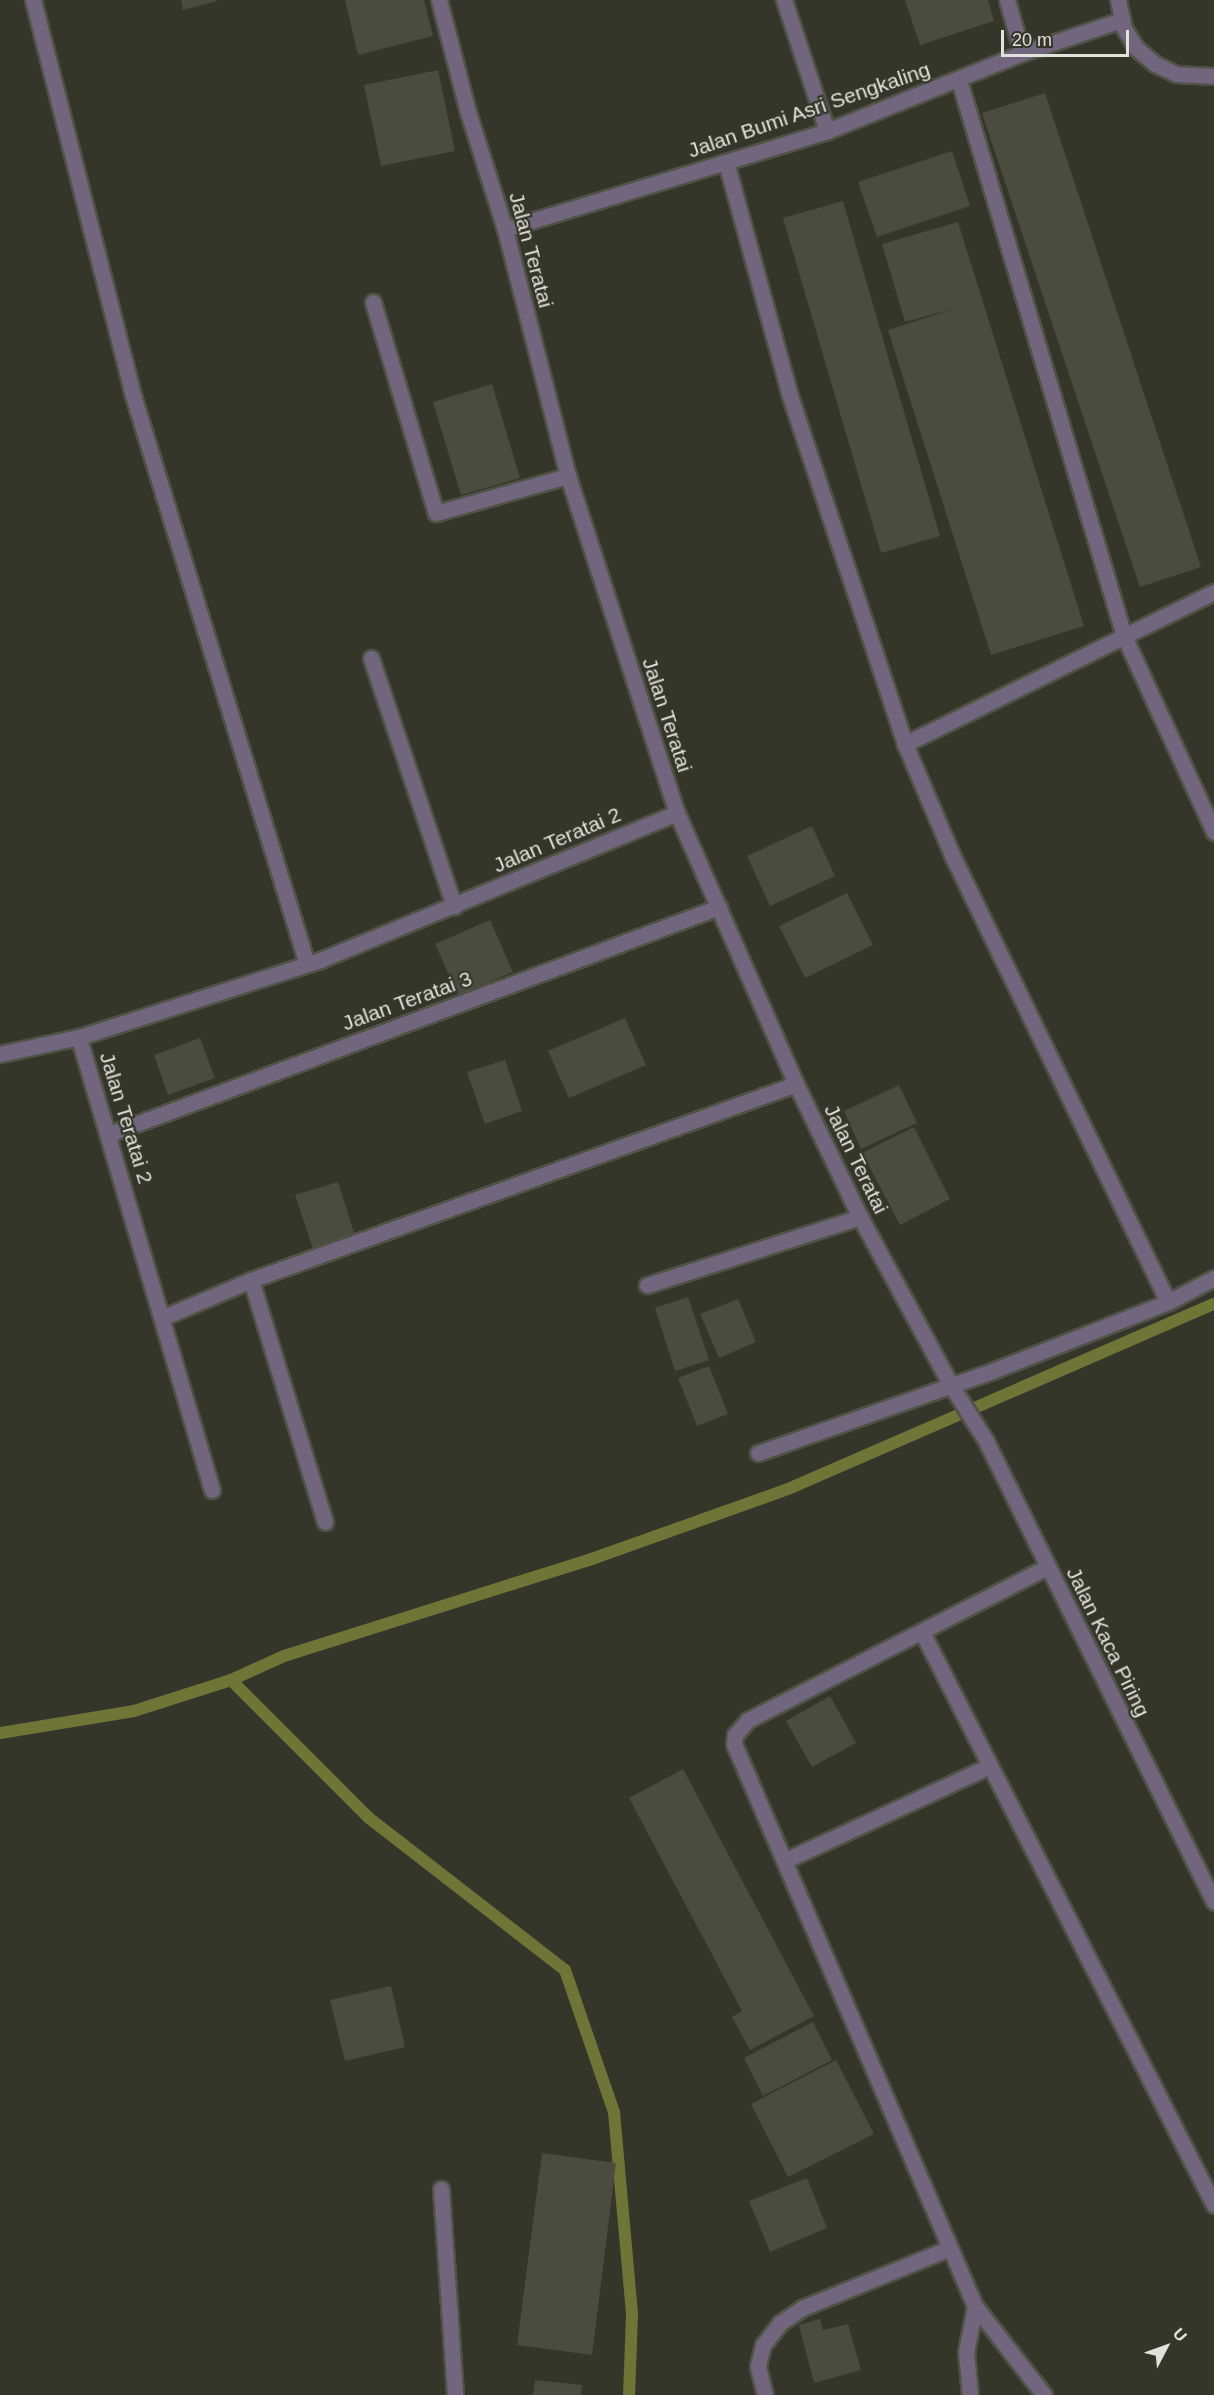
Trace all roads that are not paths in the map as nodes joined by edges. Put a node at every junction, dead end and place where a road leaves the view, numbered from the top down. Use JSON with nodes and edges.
{"nodes":[{"id":1,"x":33,"y":0,"type":"edge"},
{"id":2,"x":439,"y":0,"type":"edge"},
{"id":3,"x":784,"y":0,"type":"edge"},
{"id":4,"x":1007,"y":0,"type":"edge"},
{"id":5,"x":1118,"y":0,"type":"edge"},
{"id":6,"x":1122,"y":20,"type":"junction"},
{"id":7,"x":1022,"y":53,"type":"junction"},
{"id":8,"x":1214,"y":76,"type":"edge"},
{"id":9,"x":959,"y":80,"type":"junction"},
{"id":10,"x":827,"y":131,"type":"junction"},
{"id":11,"x":726,"y":162,"type":"junction"},
{"id":12,"x":505,"y":229,"type":"junction"},
{"id":13,"x":373,"y":302,"type":"dead end"},
{"id":14,"x":568,"y":476,"type":"junction"},
{"id":15,"x":1214,"y":592,"type":"edge"},
{"id":16,"x":1124,"y":636,"type":"junction"},
{"id":17,"x":371,"y":658,"type":"dead end"},
{"id":18,"x":905,"y":744,"type":"junction"},
{"id":19,"x":677,"y":813,"type":"junction"},
{"id":20,"x":1214,"y":832,"type":"edge"},
{"id":21,"x":454,"y":906,"type":"junction"},
{"id":22,"x":719,"y":907,"type":"junction"},
{"id":23,"x":307,"y":964,"type":"junction"},
{"id":24,"x":79,"y":1037,"type":"junction"},
{"id":25,"x":0,"y":1054,"type":"edge"},
{"id":26,"x":796,"y":1084,"type":"junction"},
{"id":27,"x":109,"y":1134,"type":"junction"},
{"id":28,"x":860,"y":1216,"type":"junction"},
{"id":29,"x":1214,"y":1278,"type":"edge"},
{"id":30,"x":251,"y":1280,"type":"junction"},
{"id":31,"x":647,"y":1286,"type":"dead end"},
{"id":32,"x":1168,"y":1302,"type":"junction"},
{"id":33,"x":164,"y":1317,"type":"junction"},
{"id":34,"x":951,"y":1385,"type":"junction"},
{"id":35,"x":962,"y":1402,"type":"joint"},
{"id":36,"x":758,"y":1453,"type":"dead end"},
{"id":37,"x":212,"y":1490,"type":"dead end"},
{"id":38,"x":325,"y":1522,"type":"dead end"},
{"id":39,"x":1047,"y":1567,"type":"junction"},
{"id":40,"x":922,"y":1632,"type":"junction"},
{"id":41,"x":989,"y":1766,"type":"junction"},
{"id":42,"x":786,"y":1860,"type":"junction"},
{"id":43,"x":1214,"y":1902,"type":"edge"},
{"id":44,"x":441,"y":2188,"type":"dead end"},
{"id":45,"x":1214,"y":2205,"type":"edge"},
{"id":46,"x":947,"y":2248,"type":"junction"},
{"id":47,"x":975,"y":2306,"type":"junction"},
{"id":48,"x":455,"y":2395,"type":"edge"},
{"id":49,"x":765,"y":2395,"type":"edge"},
{"id":50,"x":970,"y":2395,"type":"edge"},
{"id":51,"x":1044,"y":2395,"type":"edge"}],
"edges":[{"from":1,"to":23,"type":"street"},
{"from":2,"to":12,"type":"street","name":"Jalan Teratai"},
{"from":3,"to":10,"type":"street"},
{"from":4,"to":7,"type":"street"},
{"from":5,"to":6,"type":"street"},
{"from":6,"to":7,"type":"street","name":"Jalan Bumi Asri Sengkaling"},
{"from":6,"to":8,"type":"street"},
{"from":7,"to":9,"type":"street","name":"Jalan Bumi Asri Sengkaling"},
{"from":9,"to":10,"type":"street","name":"Jalan Bumi Asri Sengkaling"},
{"from":9,"to":16,"type":"street"},
{"from":10,"to":11,"type":"street","name":"Jalan Bumi Asri Sengkaling"},
{"from":11,"to":12,"type":"street","name":"Jalan Bumi Asri Sengkaling"},
{"from":11,"to":18,"type":"street"},
{"from":12,"to":14,"type":"street","name":"Jalan Teratai"},
{"from":13,"to":14,"type":"street"},
{"from":14,"to":19,"type":"street","name":"Jalan Teratai"},
{"from":15,"to":16,"type":"street"},
{"from":16,"to":18,"type":"street"},
{"from":16,"to":20,"type":"street"},
{"from":17,"to":21,"type":"street"},
{"from":18,"to":32,"type":"street"},
{"from":19,"to":21,"type":"street","name":"Jalan Teratai 2"},
{"from":19,"to":22,"type":"street","name":"Jalan Teratai"},
{"from":21,"to":23,"type":"street","name":"Jalan Teratai 2"},
{"from":22,"to":26,"type":"street","name":"Jalan Teratai"},
{"from":22,"to":27,"type":"street","name":"Jalan Teratai 3"},
{"from":23,"to":24,"type":"street","name":"Jalan Teratai 2"},
{"from":24,"to":25,"type":"street"},
{"from":24,"to":27,"type":"street","name":"Jalan Teratai 2"},
{"from":26,"to":28,"type":"street","name":"Jalan Teratai"},
{"from":26,"to":30,"type":"street"},
{"from":27,"to":33,"type":"street","name":"Jalan Teratai 2"},
{"from":28,"to":31,"type":"street"},
{"from":28,"to":34,"type":"street","name":"Jalan Teratai"},
{"from":29,"to":32,"type":"street"},
{"from":30,"to":33,"type":"street"},
{"from":30,"to":38,"type":"street"},
{"from":32,"to":34,"type":"street"},
{"from":33,"to":37,"type":"street","name":"Jalan Teratai 2"},
{"from":34,"to":35,"type":"street","name":"Jalan Teratai"},
{"from":34,"to":36,"type":"street"},
{"from":35,"to":39,"type":"street","name":"Jalan Kaca Piring"},
{"from":39,"to":40,"type":"street"},
{"from":39,"to":43,"type":"street","name":"Jalan Kaca Piring"},
{"from":40,"to":41,"type":"street"},
{"from":40,"to":42,"type":"street"},
{"from":41,"to":42,"type":"street"},
{"from":41,"to":45,"type":"street"},
{"from":42,"to":46,"type":"street"},
{"from":44,"to":48,"type":"street"},
{"from":46,"to":47,"type":"street"},
{"from":46,"to":49,"type":"street"},
{"from":47,"to":50,"type":"street"},
{"from":47,"to":51,"type":"street"}]}
